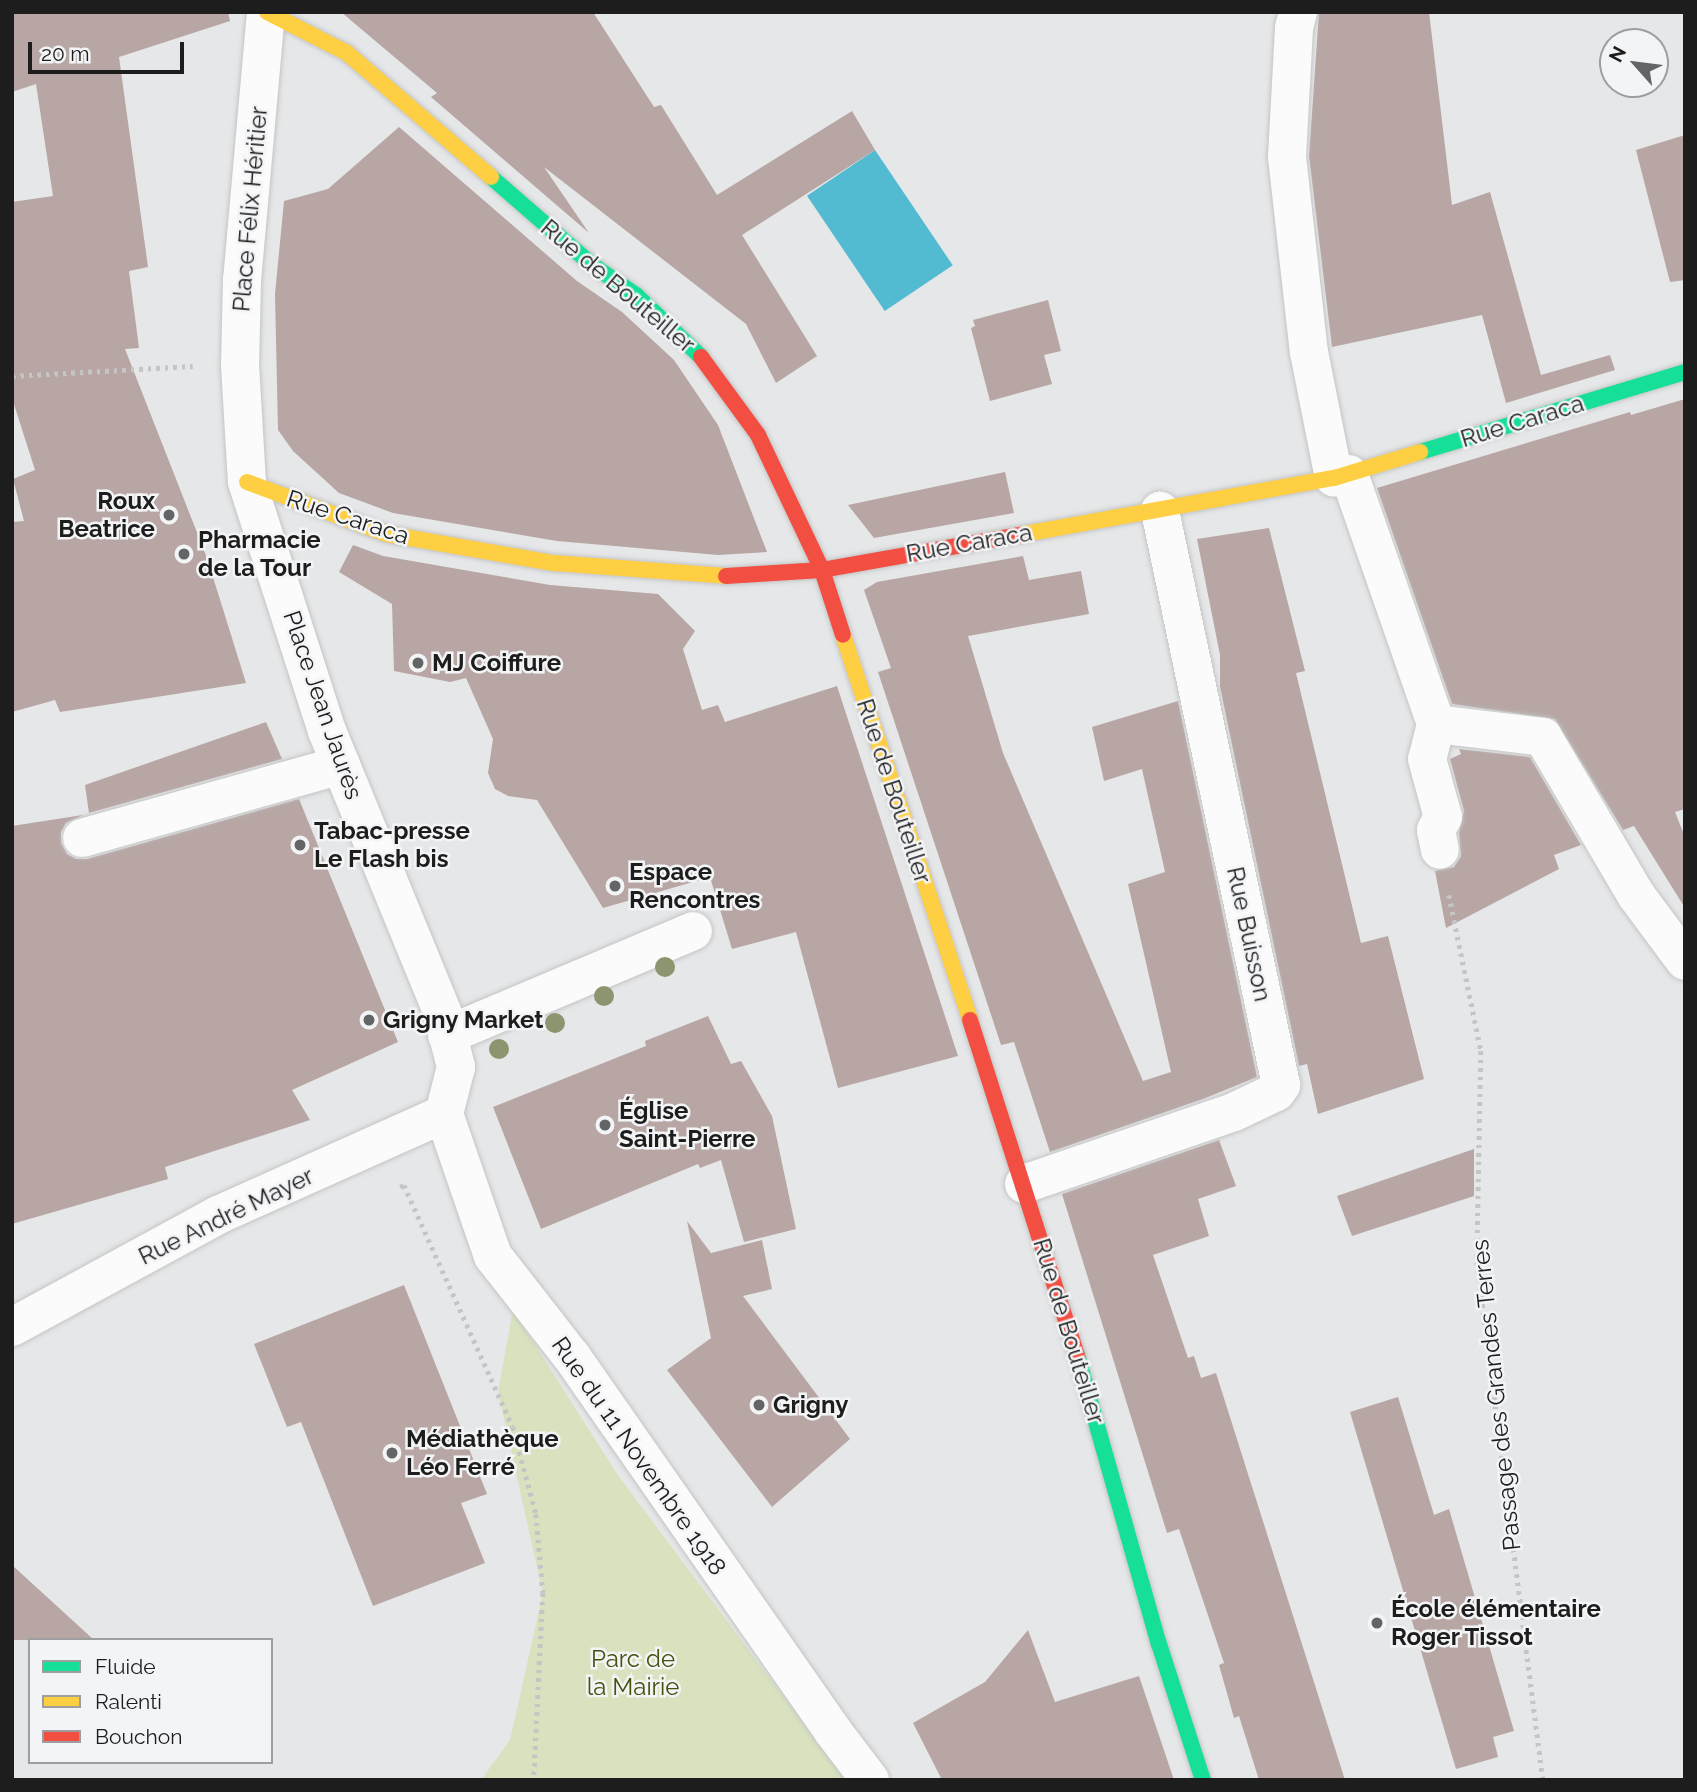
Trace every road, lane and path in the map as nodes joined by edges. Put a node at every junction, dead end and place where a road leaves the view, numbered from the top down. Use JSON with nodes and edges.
{"nodes":[{"id":1,"x":266,"y":12,"type":"edge"},
{"id":2,"x":1298,"y":12,"type":"edge"},
{"id":3,"x":240,"y":365,"type":"junction"},
{"id":4,"x":1685,"y":372,"type":"edge"},
{"id":5,"x":12,"y":376,"type":"edge"},
{"id":6,"x":1342,"y":476,"type":"junction"},
{"id":7,"x":247,"y":482,"type":"junction"},
{"id":8,"x":1160,"y":511,"type":"junction"},
{"id":9,"x":822,"y":570,"type":"junction"},
{"id":10,"x":1436,"y":724,"type":"junction"},
{"id":11,"x":341,"y":765,"type":"junction"},
{"id":12,"x":82,"y":838,"type":"dead end"},
{"id":13,"x":1440,"y":850,"type":"joint"},
{"id":14,"x":693,"y":932,"type":"dead end"},
{"id":15,"x":1685,"y":961,"type":"edge"},
{"id":16,"x":447,"y":1035,"type":"junction"},
{"id":17,"x":444,"y":1114,"type":"junction"},
{"id":18,"x":372,"y":1146,"type":"junction"},
{"id":19,"x":1024,"y":1184,"type":"junction"},
{"id":20,"x":13,"y":1323,"type":"edge"},
{"id":21,"x":534,"y":1780,"type":"edge"},
{"id":22,"x":870,"y":1780,"type":"edge"},
{"id":23,"x":1203,"y":1780,"type":"edge"},
{"id":24,"x":1543,"y":1780,"type":"edge"}],
"edges":[{"from":1,"to":3,"type":"street","name":"Place Félix Héritier"},
{"from":1,"to":9,"type":"street","name":"Rue de Bouteiller"},
{"from":2,"to":6,"type":"street"},
{"from":3,"to":5,"type":"path"},
{"from":3,"to":7,"type":"street","name":"Place Jean Jaurès"},
{"from":4,"to":6,"type":"street","name":"Rue Caraca"},
{"from":6,"to":8,"type":"street","name":"Rue Caraca"},
{"from":6,"to":10,"type":"street"},
{"from":7,"to":9,"type":"street","name":"Rue Caraca"},
{"from":7,"to":11,"type":"street","name":"Place Jean Jaurès"},
{"from":8,"to":9,"type":"street","name":"Rue Caraca"},
{"from":8,"to":19,"type":"street","name":"Rue Buisson"},
{"from":9,"to":19,"type":"street","name":"Rue de Bouteiller"},
{"from":10,"to":13,"type":"street"},
{"from":10,"to":15,"type":"street"},
{"from":11,"to":12,"type":"street"},
{"from":11,"to":16,"type":"street","name":"Place Jean Jaurès"},
{"from":13,"to":24,"type":"path","name":"Passage des Grandes Terres"},
{"from":14,"to":16,"type":"street"},
{"from":16,"to":17,"type":"street","name":"Place Jean Jaurès"},
{"from":17,"to":18,"type":"street","name":"Rue André Mayer"},
{"from":17,"to":22,"type":"street","name":"Rue du 11 Novembre 1918"},
{"from":18,"to":20,"type":"street","name":"Rue André Mayer"},
{"from":18,"to":21,"type":"path"},
{"from":19,"to":23,"type":"street","name":"Rue de Bouteiller"}]}
